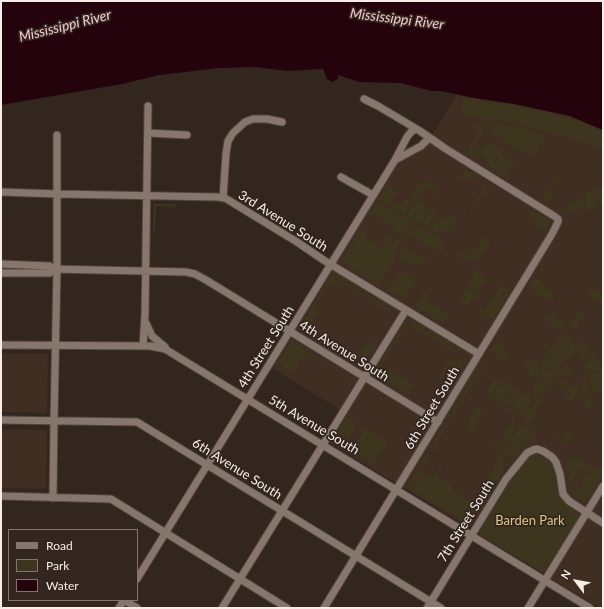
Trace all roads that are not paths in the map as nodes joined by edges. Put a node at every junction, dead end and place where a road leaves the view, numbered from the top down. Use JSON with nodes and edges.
{"nodes":[{"id":1,"x":364,"y":99,"type":"dead end"},
{"id":2,"x":148,"y":106,"type":"dead end"},
{"id":3,"x":282,"y":122,"type":"dead end"},
{"id":4,"x":416,"y":129,"type":"junction"},
{"id":5,"x":148,"y":133,"type":"junction"},
{"id":6,"x":57,"y":135,"type":"dead end"},
{"id":7,"x":187,"y":135,"type":"dead end"},
{"id":8,"x":429,"y":138,"type":"junction"},
{"id":9,"x":395,"y":160,"type":"junction"},
{"id":10,"x":341,"y":177,"type":"dead end"},
{"id":11,"x":1,"y":192,"type":"edge"},
{"id":12,"x":58,"y":194,"type":"junction"},
{"id":13,"x":146,"y":195,"type":"junction"},
{"id":14,"x":373,"y":195,"type":"junction"},
{"id":15,"x":223,"y":198,"type":"junction"},
{"id":16,"x":1,"y":264,"type":"edge"},
{"id":17,"x":331,"y":264,"type":"junction"},
{"id":18,"x":55,"y":269,"type":"junction"},
{"id":19,"x":145,"y":271,"type":"junction"},
{"id":20,"x":1,"y":273,"type":"edge"},
{"id":21,"x":406,"y":310,"type":"junction"},
{"id":22,"x":145,"y":316,"type":"junction"},
{"id":23,"x":290,"y":331,"type":"junction"},
{"id":24,"x":1,"y":345,"type":"edge"},
{"id":25,"x":56,"y":346,"type":"junction"},
{"id":26,"x":143,"y":346,"type":"junction"},
{"id":27,"x":170,"y":351,"type":"junction"},
{"id":28,"x":479,"y":354,"type":"junction"},
{"id":29,"x":364,"y":377,"type":"junction"},
{"id":30,"x":248,"y":399,"type":"junction"},
{"id":31,"x":1,"y":420,"type":"edge"},
{"id":32,"x":54,"y":421,"type":"junction"},
{"id":33,"x":438,"y":422,"type":"junction"},
{"id":34,"x":323,"y":444,"type":"junction"},
{"id":35,"x":208,"y":464,"type":"junction"},
{"id":36,"x":603,"y":486,"type":"edge"},
{"id":37,"x":396,"y":490,"type":"junction"},
{"id":38,"x":1,"y":496,"type":"edge"},
{"id":39,"x":53,"y":498,"type":"junction"},
{"id":40,"x":282,"y":511,"type":"junction"},
{"id":41,"x":586,"y":513,"type":"junction"},
{"id":42,"x":603,"y":523,"type":"edge"},
{"id":43,"x":166,"y":533,"type":"junction"},
{"id":44,"x":472,"y":535,"type":"junction"},
{"id":45,"x":356,"y":556,"type":"junction"},
{"id":46,"x":138,"y":577,"type":"edge"},
{"id":47,"x":240,"y":579,"type":"junction"},
{"id":48,"x":545,"y":580,"type":"junction"},
{"id":49,"x":126,"y":601,"type":"edge"},
{"id":50,"x":429,"y":605,"type":"edge"},
{"id":51,"x":137,"y":608,"type":"edge"},
{"id":52,"x":222,"y":608,"type":"edge"},
{"id":53,"x":287,"y":608,"type":"edge"},
{"id":54,"x":324,"y":608,"type":"edge"},
{"id":55,"x":441,"y":608,"type":"edge"},
{"id":56,"x":528,"y":608,"type":"edge"},
{"id":57,"x":590,"y":608,"type":"edge"}],
"edges":[{"from":1,"to":4,"type":"street"},
{"from":2,"to":5,"type":"street"},
{"from":3,"to":15,"type":"street"},
{"from":4,"to":8,"type":"street"},
{"from":4,"to":9,"type":"street","name":"4th Street South"},
{"from":5,"to":7,"type":"street"},
{"from":5,"to":13,"type":"street"},
{"from":6,"to":12,"type":"street"},
{"from":8,"to":9,"type":"street"},
{"from":8,"to":28,"type":"street","name":"6th Street South"},
{"from":9,"to":14,"type":"street","name":"4th Street South"},
{"from":10,"to":14,"type":"street"},
{"from":11,"to":12,"type":"street","name":"3rd Avenue South"},
{"from":12,"to":13,"type":"street","name":"3rd Avenue South"},
{"from":12,"to":18,"type":"street"},
{"from":13,"to":15,"type":"street","name":"3rd Avenue South"},
{"from":13,"to":19,"type":"street"},
{"from":14,"to":17,"type":"street","name":"4th Street South"},
{"from":15,"to":17,"type":"street","name":"3rd Avenue South"},
{"from":16,"to":18,"type":"street","name":"4th Avenue South"},
{"from":17,"to":21,"type":"street","name":"3rd Avenue South"},
{"from":17,"to":23,"type":"street","name":"4th Street South"},
{"from":18,"to":19,"type":"street","name":"4th Avenue South"},
{"from":18,"to":20,"type":"street","name":"4th Avenue South"},
{"from":18,"to":25,"type":"street"},
{"from":19,"to":22,"type":"street"},
{"from":19,"to":23,"type":"street","name":"4th Avenue South"},
{"from":21,"to":28,"type":"street","name":"3rd Avenue South"},
{"from":21,"to":29,"type":"street"},
{"from":22,"to":26,"type":"street"},
{"from":22,"to":27,"type":"street"},
{"from":23,"to":29,"type":"street","name":"4th Avenue South"},
{"from":23,"to":30,"type":"street","name":"4th Street South"},
{"from":24,"to":25,"type":"street","name":"5th Avenue South"},
{"from":25,"to":26,"type":"street","name":"5th Avenue South"},
{"from":25,"to":32,"type":"street"},
{"from":26,"to":27,"type":"street","name":"5th Avenue South"},
{"from":27,"to":30,"type":"street","name":"5th Avenue South"},
{"from":28,"to":33,"type":"street","name":"6th Street South"},
{"from":29,"to":33,"type":"street","name":"4th Avenue South"},
{"from":29,"to":34,"type":"street"},
{"from":30,"to":34,"type":"street","name":"5th Avenue South"},
{"from":30,"to":35,"type":"street","name":"4th Street South"},
{"from":31,"to":32,"type":"street","name":"6th Avenue South"},
{"from":32,"to":35,"type":"street","name":"6th Avenue South"},
{"from":32,"to":39,"type":"street"},
{"from":33,"to":37,"type":"street","name":"6th Street South"},
{"from":34,"to":37,"type":"street","name":"5th Avenue South"},
{"from":34,"to":40,"type":"street"},
{"from":35,"to":40,"type":"street","name":"6th Avenue South"},
{"from":35,"to":43,"type":"street","name":"4th Street South"},
{"from":36,"to":41,"type":"street"},
{"from":37,"to":44,"type":"street","name":"5th Avenue South"},
{"from":37,"to":45,"type":"street","name":"6th Street South"},
{"from":38,"to":39,"type":"street"},
{"from":39,"to":43,"type":"street"},
{"from":40,"to":45,"type":"street","name":"6th Avenue South"},
{"from":40,"to":47,"type":"street"},
{"from":41,"to":42,"type":"street"},
{"from":41,"to":44,"type":"street","name":"7th Street South"},
{"from":41,"to":48,"type":"street"},
{"from":43,"to":46,"type":"street","name":"4th Street South"},
{"from":43,"to":47,"type":"street"},
{"from":44,"to":48,"type":"street","name":"5th Avenue South"},
{"from":44,"to":50,"type":"street","name":"7th Street South"},
{"from":45,"to":50,"type":"street","name":"6th Avenue South"},
{"from":45,"to":54,"type":"street","name":"6th Street South"},
{"from":47,"to":52,"type":"street"},
{"from":47,"to":53,"type":"street"},
{"from":48,"to":56,"type":"street"},
{"from":48,"to":57,"type":"street","name":"5th Avenue South"},
{"from":49,"to":51,"type":"street"},
{"from":50,"to":55,"type":"street","name":"6th Avenue South"}]}
